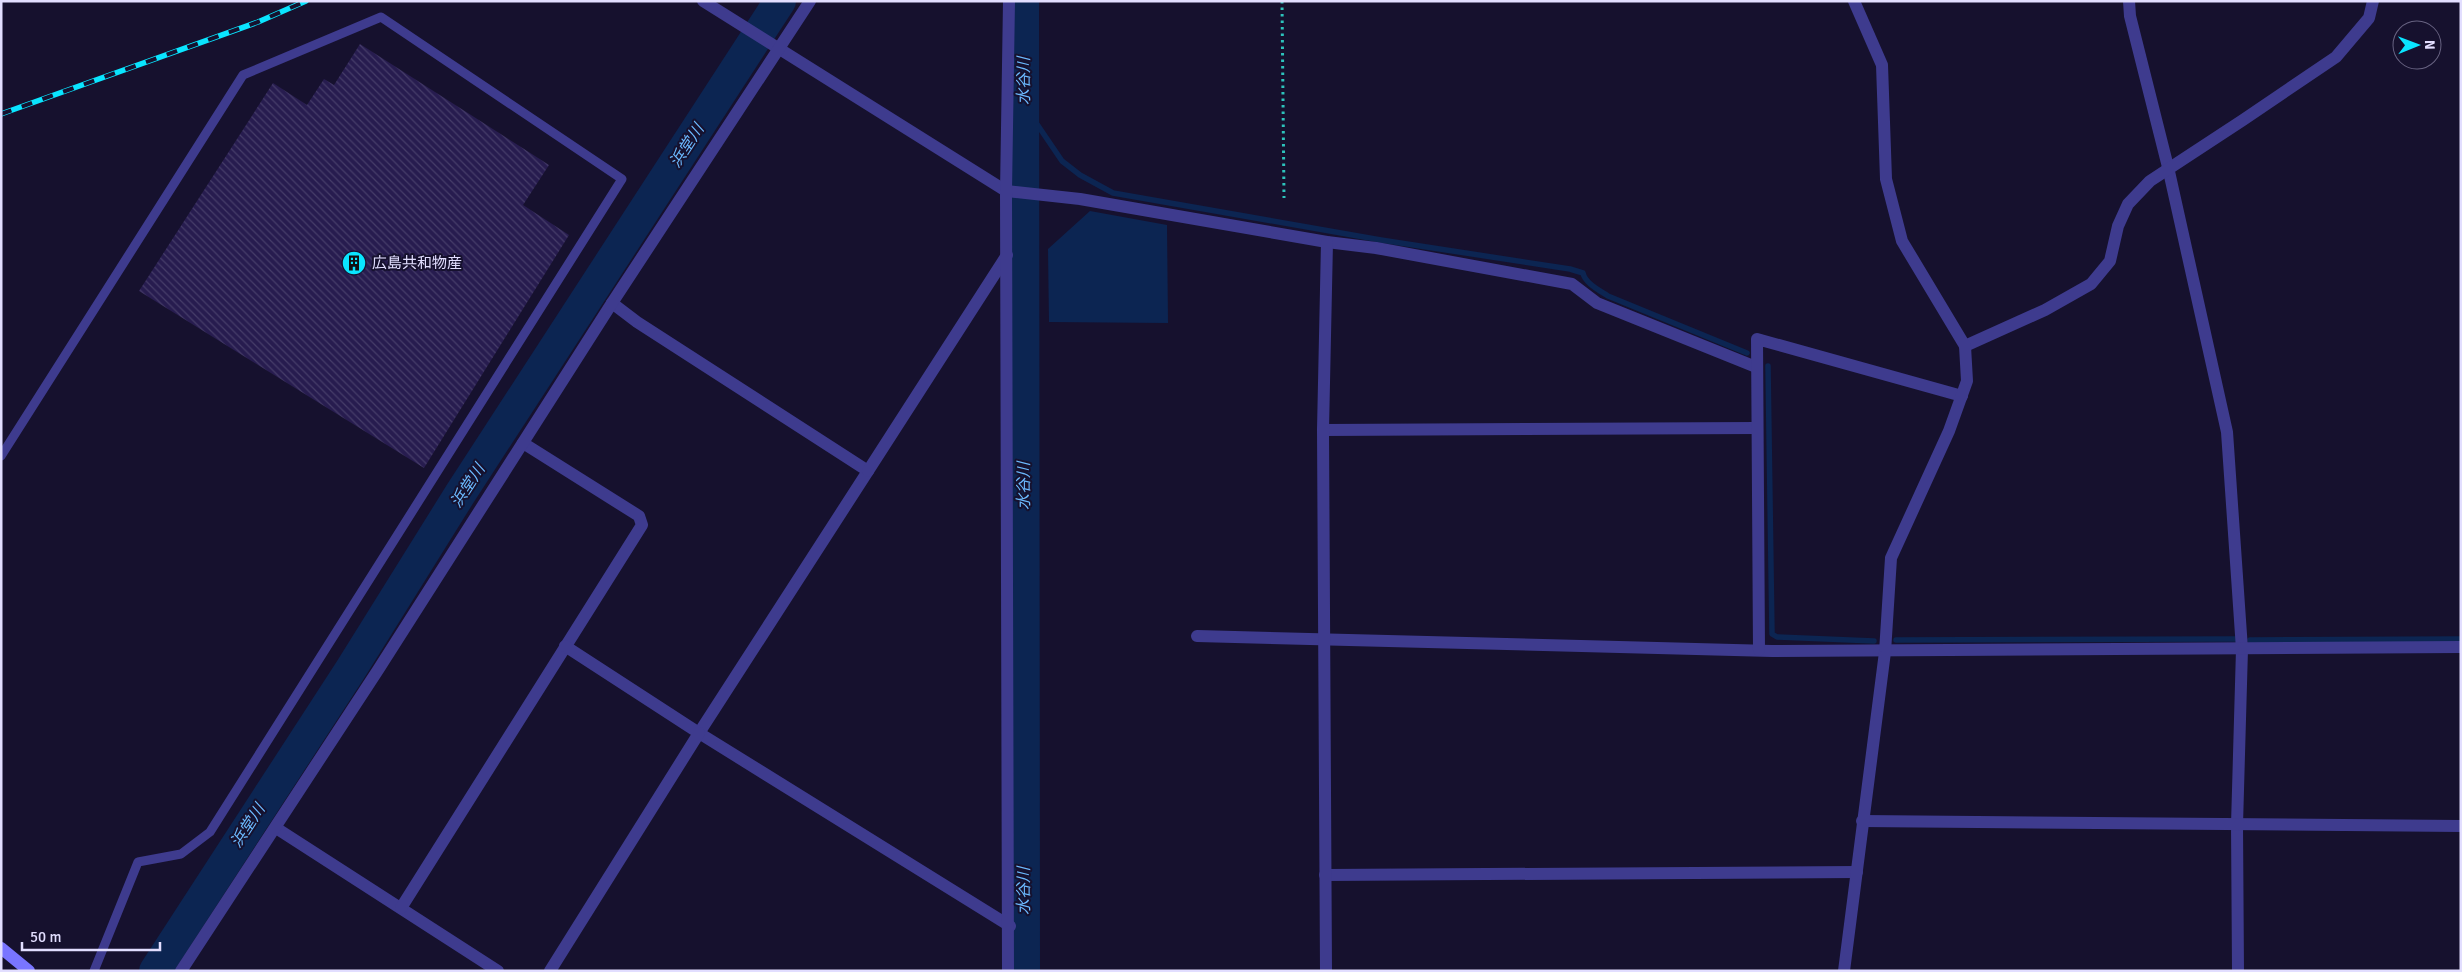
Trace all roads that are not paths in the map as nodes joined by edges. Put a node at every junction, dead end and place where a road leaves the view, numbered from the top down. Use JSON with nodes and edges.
{"nodes":[{"id":1,"x":703,"y":1,"type":"edge"},
{"id":2,"x":810,"y":1,"type":"edge"},
{"id":3,"x":1008,"y":1,"type":"edge"},
{"id":4,"x":1854,"y":1,"type":"edge"},
{"id":5,"x":2129,"y":1,"type":"edge"},
{"id":6,"x":2373,"y":1,"type":"edge"},
{"id":7,"x":775,"y":47,"type":"junction"},
{"id":8,"x":2168,"y":167,"type":"junction"},
{"id":9,"x":1010,"y":192,"type":"junction"},
{"id":10,"x":1327,"y":242,"type":"junction"},
{"id":11,"x":1007,"y":255,"type":"junction"},
{"id":12,"x":612,"y":303,"type":"junction"},
{"id":13,"x":1965,"y":346,"type":"junction"},
{"id":14,"x":1756,"y":367,"type":"junction"},
{"id":15,"x":1962,"y":396,"type":"junction"},
{"id":16,"x":1757,"y":428,"type":"junction"},
{"id":17,"x":1323,"y":430,"type":"junction"},
{"id":18,"x":523,"y":443,"type":"junction"},
{"id":19,"x":1,"y":456,"type":"edge"},
{"id":20,"x":868,"y":470,"type":"junction"},
{"id":21,"x":1197,"y":636,"type":"dead end"},
{"id":22,"x":1323,"y":639,"type":"junction"},
{"id":23,"x":565,"y":646,"type":"junction"},
{"id":24,"x":2461,"y":647,"type":"edge"},
{"id":25,"x":2242,"y":649,"type":"junction"},
{"id":26,"x":1759,"y":650,"type":"junction"},
{"id":27,"x":1885,"y":652,"type":"junction"},
{"id":28,"x":699,"y":733,"type":"junction"},
{"id":29,"x":1862,"y":821,"type":"junction"},
{"id":30,"x":2237,"y":824,"type":"junction"},
{"id":31,"x":2461,"y":826,"type":"edge"},
{"id":32,"x":276,"y":828,"type":"junction"},
{"id":33,"x":1856,"y":872,"type":"junction"},
{"id":34,"x":1325,"y":874,"type":"junction"},
{"id":35,"x":401,"y":908,"type":"junction"},
{"id":36,"x":1010,"y":926,"type":"junction"},
{"id":37,"x":1,"y":948,"type":"edge"},
{"id":38,"x":30,"y":971,"type":"edge"},
{"id":39,"x":94,"y":971,"type":"edge"},
{"id":40,"x":181,"y":971,"type":"edge"},
{"id":41,"x":498,"y":971,"type":"edge"},
{"id":42,"x":550,"y":971,"type":"edge"},
{"id":43,"x":1008,"y":971,"type":"edge"},
{"id":44,"x":1326,"y":971,"type":"edge"},
{"id":45,"x":1844,"y":971,"type":"edge"},
{"id":46,"x":2238,"y":971,"type":"edge"}],
"edges":[{"from":1,"to":7,"type":"street"},
{"from":2,"to":7,"type":"street"},
{"from":3,"to":9,"type":"street"},
{"from":4,"to":13,"type":"street"},
{"from":5,"to":8,"type":"street"},
{"from":6,"to":8,"type":"street"},
{"from":7,"to":9,"type":"street"},
{"from":7,"to":12,"type":"street"},
{"from":8,"to":13,"type":"street"},
{"from":8,"to":25,"type":"street"},
{"from":9,"to":10,"type":"street"},
{"from":9,"to":11,"type":"street"},
{"from":10,"to":14,"type":"street"},
{"from":10,"to":17,"type":"street"},
{"from":11,"to":20,"type":"street"},
{"from":11,"to":36,"type":"street"},
{"from":12,"to":18,"type":"street"},
{"from":12,"to":20,"type":"street"},
{"from":13,"to":15,"type":"street"},
{"from":14,"to":15,"type":"street"},
{"from":14,"to":16,"type":"street"},
{"from":15,"to":27,"type":"street"},
{"from":16,"to":17,"type":"street"},
{"from":16,"to":26,"type":"street"},
{"from":17,"to":22,"type":"street"},
{"from":18,"to":23,"type":"street"},
{"from":18,"to":32,"type":"street"},
{"from":19,"to":39,"type":"lane"},
{"from":20,"to":28,"type":"street"},
{"from":21,"to":22,"type":"street"},
{"from":22,"to":26,"type":"street"},
{"from":22,"to":34,"type":"street"},
{"from":23,"to":28,"type":"street"},
{"from":23,"to":35,"type":"street"},
{"from":24,"to":25,"type":"street"},
{"from":25,"to":27,"type":"street"},
{"from":25,"to":30,"type":"street"},
{"from":26,"to":27,"type":"street"},
{"from":27,"to":29,"type":"street"},
{"from":28,"to":36,"type":"street"},
{"from":28,"to":42,"type":"street"},
{"from":29,"to":30,"type":"street"},
{"from":29,"to":33,"type":"street"},
{"from":30,"to":31,"type":"street"},
{"from":30,"to":46,"type":"street"},
{"from":32,"to":35,"type":"street"},
{"from":32,"to":40,"type":"street"},
{"from":33,"to":34,"type":"street"},
{"from":33,"to":45,"type":"street"},
{"from":34,"to":44,"type":"street"},
{"from":35,"to":41,"type":"street"},
{"from":36,"to":43,"type":"street"},
{"from":37,"to":38,"type":"main road"}]}
